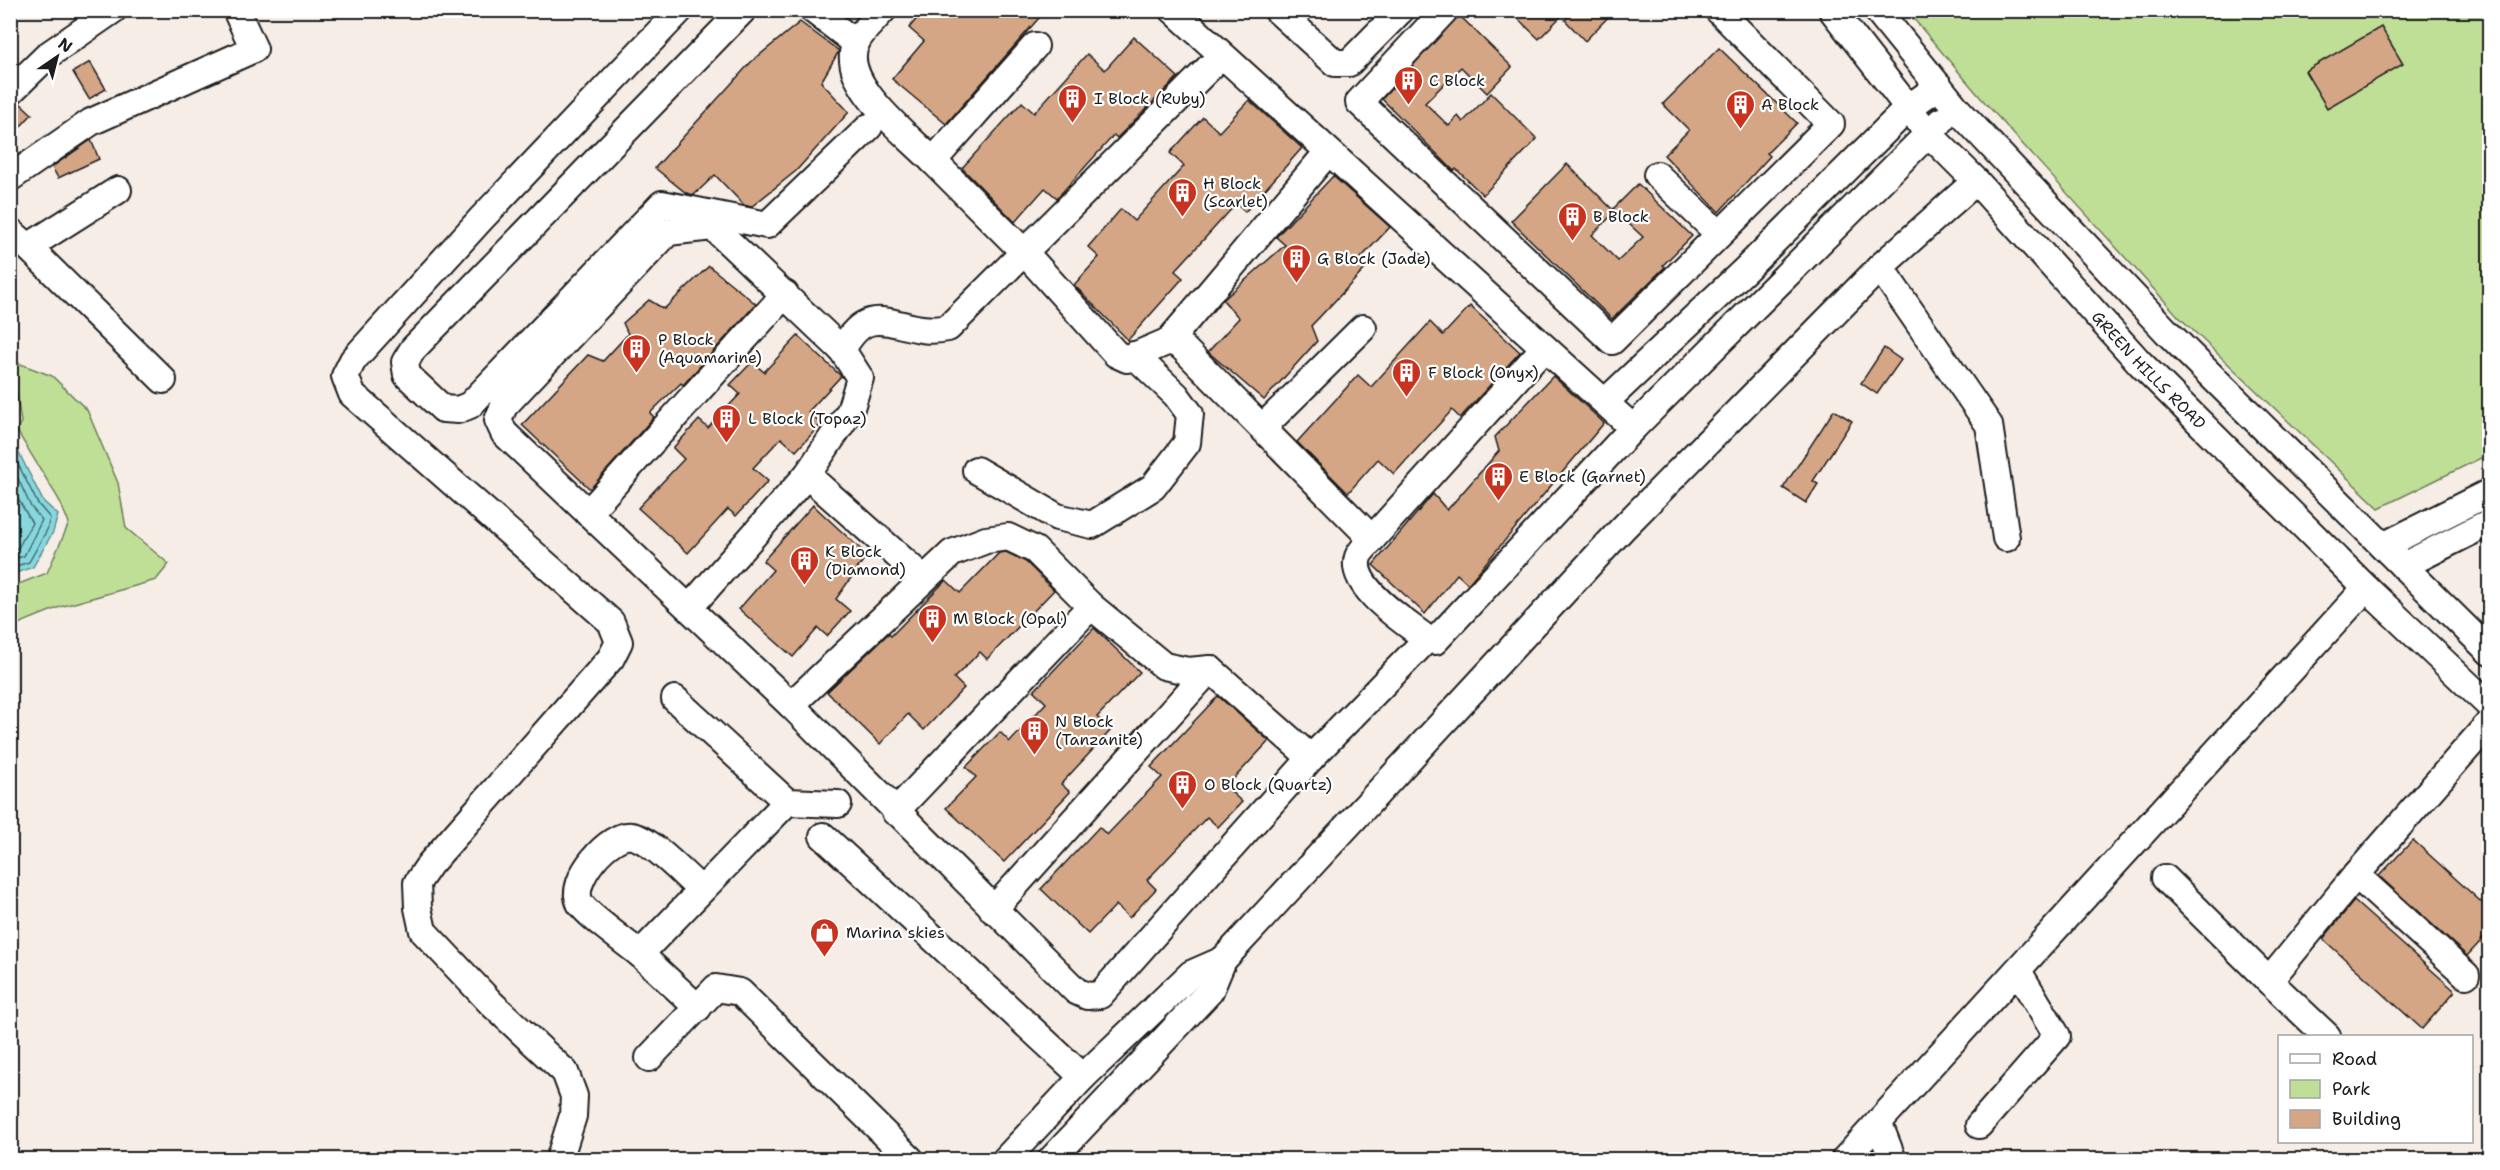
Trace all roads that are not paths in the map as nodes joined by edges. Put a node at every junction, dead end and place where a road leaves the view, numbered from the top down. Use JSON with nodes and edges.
{"nodes":[{"id":1,"x":113,"y":10,"type":"edge"},
{"id":2,"x":236,"y":10,"type":"edge"},
{"id":3,"x":680,"y":10,"type":"edge"},
{"id":4,"x":743,"y":10,"type":"edge"},
{"id":5,"x":813,"y":10,"type":"edge"},
{"id":6,"x":883,"y":10,"type":"edge"},
{"id":7,"x":1173,"y":10,"type":"edge"},
{"id":8,"x":1277,"y":10,"type":"edge"},
{"id":9,"x":1445,"y":10,"type":"edge"},
{"id":10,"x":1718,"y":10,"type":"edge"},
{"id":11,"x":1832,"y":10,"type":"edge"},
{"id":12,"x":1877,"y":10,"type":"edge"},
{"id":13,"x":1391,"y":14,"type":"edge"},
{"id":14,"x":856,"y":43,"type":"junction"},
{"id":15,"x":1035,"y":46,"type":"dead end"},
{"id":16,"x":1221,"y":56,"type":"junction"},
{"id":17,"x":1939,"y":86,"type":"junction"},
{"id":18,"x":10,"y":92,"type":"edge"},
{"id":19,"x":1908,"y":108,"type":"junction"},
{"id":20,"x":1957,"y":109,"type":"junction"},
{"id":21,"x":869,"y":127,"type":"dead end"},
{"id":22,"x":1927,"y":132,"type":"junction"},
{"id":23,"x":1328,"y":152,"type":"junction"},
{"id":24,"x":933,"y":161,"type":"junction"},
{"id":25,"x":1657,"y":175,"type":"dead end"},
{"id":26,"x":10,"y":178,"type":"edge"},
{"id":27,"x":1976,"y":181,"type":"junction"},
{"id":28,"x":118,"y":190,"type":"dead end"},
{"id":29,"x":1719,"y":234,"type":"junction"},
{"id":30,"x":19,"y":239,"type":"edge"},
{"id":31,"x":1025,"y":253,"type":"junction"},
{"id":32,"x":1880,"y":267,"type":"junction"},
{"id":33,"x":1746,"y":269,"type":"junction"},
{"id":34,"x":1770,"y":292,"type":"junction"},
{"id":35,"x":785,"y":294,"type":"junction"},
{"id":36,"x":1363,"y":328,"type":"dead end"},
{"id":37,"x":1169,"y":340,"type":"junction"},
{"id":38,"x":1544,"y":348,"type":"junction"},
{"id":39,"x":842,"y":350,"type":"junction"},
{"id":40,"x":1134,"y":355,"type":"junction"},
{"id":41,"x":163,"y":380,"type":"dead end"},
{"id":42,"x":1605,"y":402,"type":"junction"},
{"id":43,"x":1263,"y":427,"type":"junction"},
{"id":44,"x":1633,"y":428,"type":"junction"},
{"id":45,"x":976,"y":470,"type":"dead end"},
{"id":46,"x":807,"y":475,"type":"junction"},
{"id":47,"x":2490,"y":492,"type":"edge"},
{"id":48,"x":588,"y":513,"type":"junction"},
{"id":49,"x":2490,"y":522,"type":"edge"},
{"id":50,"x":1372,"y":538,"type":"junction"},
{"id":51,"x":2007,"y":538,"type":"dead end"},
{"id":52,"x":2383,"y":546,"type":"junction"},
{"id":53,"x":2403,"y":566,"type":"junction"},
{"id":54,"x":924,"y":579,"type":"junction"},
{"id":55,"x":2366,"y":588,"type":"junction"},
{"id":56,"x":1091,"y":606,"type":"junction"},
{"id":57,"x":690,"y":607,"type":"junction"},
{"id":58,"x":1427,"y":639,"type":"junction"},
{"id":59,"x":2490,"y":652,"type":"edge"},
{"id":60,"x":1210,"y":669,"type":"junction"},
{"id":61,"x":675,"y":699,"type":"dead end"},
{"id":62,"x":791,"y":705,"type":"junction"},
{"id":63,"x":2490,"y":706,"type":"edge"},
{"id":64,"x":2490,"y":722,"type":"edge"},
{"id":65,"x":1311,"y":758,"type":"junction"},
{"id":66,"x":787,"y":802,"type":"junction"},
{"id":67,"x":838,"y":804,"type":"dead end"},
{"id":68,"x":895,"y":812,"type":"junction"},
{"id":69,"x":823,"y":837,"type":"dead end"},
{"id":70,"x":2356,"y":875,"type":"junction"},
{"id":71,"x":2165,"y":878,"type":"dead end"},
{"id":72,"x":700,"y":890,"type":"junction"},
{"id":73,"x":993,"y":910,"type":"junction"},
{"id":74,"x":639,"y":954,"type":"junction"},
{"id":75,"x":1222,"y":960,"type":"junction"},
{"id":76,"x":2018,"y":971,"type":"junction"},
{"id":77,"x":2466,"y":975,"type":"dead end"},
{"id":78,"x":2268,"y":981,"type":"junction"},
{"id":79,"x":698,"y":1008,"type":"junction"},
{"id":80,"x":2326,"y":1035,"type":"edge"},
{"id":81,"x":648,"y":1058,"type":"dead end"},
{"id":82,"x":1083,"y":1077,"type":"junction"},
{"id":83,"x":1879,"y":1124,"type":"junction"},
{"id":84,"x":1978,"y":1125,"type":"dead end"},
{"id":85,"x":559,"y":1160,"type":"edge"},
{"id":86,"x":911,"y":1160,"type":"edge"},
{"id":87,"x":1005,"y":1160,"type":"edge"},
{"id":88,"x":1051,"y":1160,"type":"edge"},
{"id":89,"x":1844,"y":1160,"type":"edge"},
{"id":90,"x":1893,"y":1160,"type":"edge"}],
"edges":[{"from":1,"to":18,"type":"street"},
{"from":2,"to":26,"type":"street"},
{"from":3,"to":85,"type":"street"},
{"from":4,"to":21,"type":"street"},
{"from":5,"to":14,"type":"street"},
{"from":6,"to":14,"type":"street"},
{"from":7,"to":16,"type":"street"},
{"from":8,"to":13,"type":"street"},
{"from":9,"to":29,"type":"street"},
{"from":10,"to":29,"type":"street"},
{"from":11,"to":19,"type":"street","name":"GREEN HILLS ROAD"},
{"from":12,"to":17,"type":"street"},
{"from":14,"to":24,"type":"street"},
{"from":15,"to":24,"type":"street"},
{"from":16,"to":23,"type":"street"},
{"from":16,"to":31,"type":"street"},
{"from":17,"to":19,"type":"street"},
{"from":17,"to":20,"type":"street"},
{"from":19,"to":22,"type":"street","name":"GREEN HILLS ROAD"},
{"from":19,"to":33,"type":"street"},
{"from":20,"to":22,"type":"street"},
{"from":20,"to":52,"type":"street"},
{"from":22,"to":27,"type":"street","name":"GREEN HILLS ROAD"},
{"from":22,"to":34,"type":"street"},
{"from":23,"to":37,"type":"street"},
{"from":23,"to":38,"type":"street"},
{"from":24,"to":31,"type":"street"},
{"from":25,"to":29,"type":"street"},
{"from":27,"to":32,"type":"street"},
{"from":27,"to":55,"type":"street","name":"GREEN HILLS ROAD"},
{"from":28,"to":30,"type":"street"},
{"from":30,"to":41,"type":"street"},
{"from":31,"to":39,"type":"street"},
{"from":31,"to":40,"type":"street"},
{"from":32,"to":51,"type":"street"},
{"from":32,"to":75,"type":"street"},
{"from":33,"to":34,"type":"street"},
{"from":33,"to":42,"type":"street"},
{"from":34,"to":44,"type":"street"},
{"from":35,"to":39,"type":"street"},
{"from":35,"to":48,"type":"street"},
{"from":35,"to":48,"type":"street"},
{"from":36,"to":43,"type":"street"},
{"from":37,"to":40,"type":"street"},
{"from":37,"to":43,"type":"street"},
{"from":38,"to":42,"type":"street"},
{"from":38,"to":50,"type":"street"},
{"from":39,"to":46,"type":"street"},
{"from":40,"to":45,"type":"street"},
{"from":42,"to":44,"type":"street"},
{"from":43,"to":50,"type":"street"},
{"from":44,"to":58,"type":"street"},
{"from":46,"to":54,"type":"street"},
{"from":46,"to":57,"type":"street"},
{"from":47,"to":52,"type":"street"},
{"from":48,"to":57,"type":"street"},
{"from":49,"to":53,"type":"street"},
{"from":50,"to":58,"type":"street"},
{"from":52,"to":53,"type":"street"},
{"from":53,"to":59,"type":"street"},
{"from":54,"to":56,"type":"street"},
{"from":54,"to":62,"type":"street"},
{"from":55,"to":63,"type":"street","name":"GREEN HILLS ROAD"},
{"from":55,"to":76,"type":"street"},
{"from":56,"to":60,"type":"street"},
{"from":56,"to":68,"type":"street"},
{"from":57,"to":62,"type":"street"},
{"from":58,"to":65,"type":"street"},
{"from":60,"to":65,"type":"street"},
{"from":60,"to":73,"type":"street"},
{"from":61,"to":66,"type":"street"},
{"from":62,"to":68,"type":"street"},
{"from":64,"to":70,"type":"street"},
{"from":65,"to":73,"type":"street"},
{"from":66,"to":67,"type":"street"},
{"from":66,"to":72,"type":"street"},
{"from":68,"to":73,"type":"street"},
{"from":69,"to":82,"type":"street"},
{"from":70,"to":77,"type":"street"},
{"from":70,"to":78,"type":"street"},
{"from":71,"to":78,"type":"street"},
{"from":72,"to":74,"type":"street"},
{"from":72,"to":74,"type":"street"},
{"from":74,"to":79,"type":"street"},
{"from":75,"to":82,"type":"street"},
{"from":75,"to":88,"type":"street"},
{"from":76,"to":83,"type":"street"},
{"from":76,"to":84,"type":"street"},
{"from":78,"to":80,"type":"street"},
{"from":79,"to":81,"type":"street"},
{"from":79,"to":86,"type":"street"},
{"from":82,"to":87,"type":"street"},
{"from":83,"to":89,"type":"street"},
{"from":83,"to":90,"type":"street"}]}
